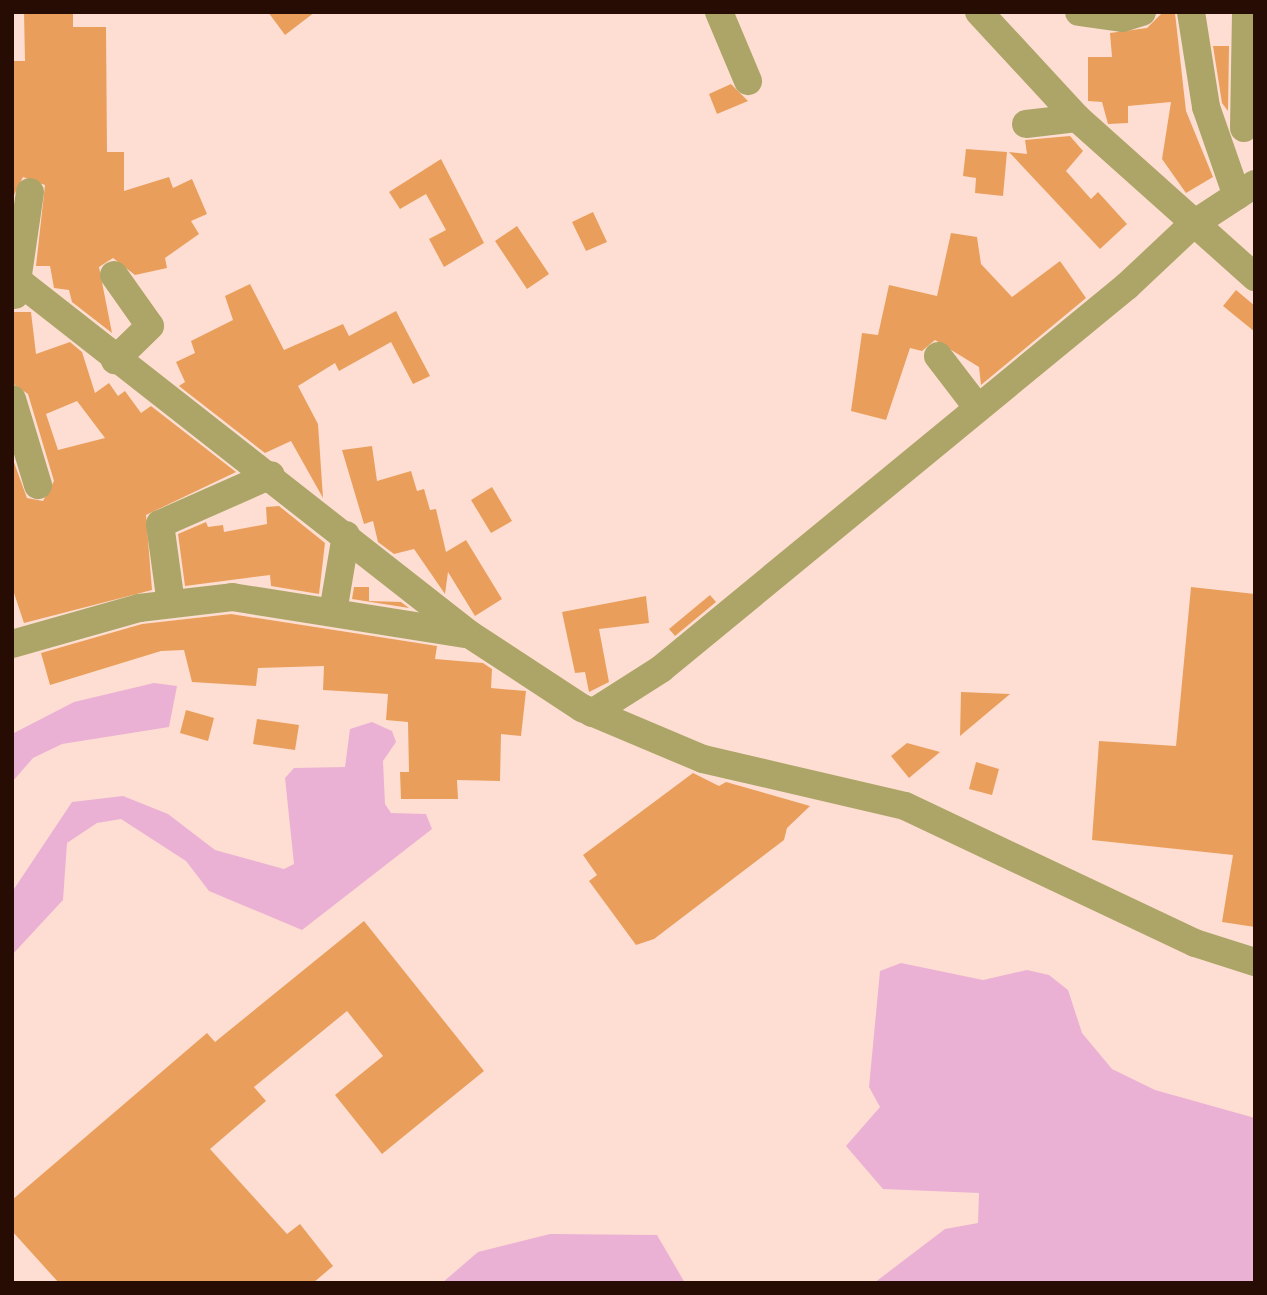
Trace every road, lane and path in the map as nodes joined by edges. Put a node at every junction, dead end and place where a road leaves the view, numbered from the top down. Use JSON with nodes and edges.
{"nodes":[{"id":1,"x":719,"y":12,"type":"edge"},
{"id":2,"x":979,"y":12,"type":"edge"},
{"id":3,"x":1079,"y":12,"type":"edge"},
{"id":4,"x":1142,"y":12,"type":"edge"},
{"id":5,"x":1191,"y":12,"type":"edge"},
{"id":6,"x":1246,"y":12,"type":"edge"},
{"id":7,"x":748,"y":81,"type":"dead end"},
{"id":8,"x":1077,"y":118,"type":"junction"},
{"id":9,"x":1026,"y":124,"type":"dead end"},
{"id":10,"x":1250,"y":127,"type":"edge"},
{"id":11,"x":1217,"y":142,"type":"junction"},
{"id":12,"x":1246,"y":190,"type":"edge"},
{"id":13,"x":30,"y":192,"type":"dead end"},
{"id":14,"x":1192,"y":225,"type":"junction"},
{"id":15,"x":114,"y":275,"type":"dead end"},
{"id":16,"x":1255,"y":278,"type":"edge"},
{"id":17,"x":15,"y":287,"type":"edge"},
{"id":18,"x":938,"y":356,"type":"dead end"},
{"id":19,"x":115,"y":360,"type":"junction"},
{"id":20,"x":12,"y":398,"type":"edge"},
{"id":21,"x":977,"y":407,"type":"junction"},
{"id":22,"x":271,"y":475,"type":"junction"},
{"id":23,"x":38,"y":485,"type":"dead end"},
{"id":24,"x":346,"y":535,"type":"junction"},
{"id":25,"x":171,"y":604,"type":"junction"},
{"id":26,"x":333,"y":612,"type":"junction"},
{"id":27,"x":469,"y":634,"type":"junction"},
{"id":28,"x":12,"y":644,"type":"edge"},
{"id":29,"x":592,"y":713,"type":"junction"},
{"id":30,"x":1255,"y":962,"type":"edge"}],
"edges":[{"from":1,"to":7,"type":"street"},
{"from":2,"to":8,"type":"street"},
{"from":3,"to":4,"type":"street"},
{"from":5,"to":11,"type":"street"},
{"from":6,"to":10,"type":"street"},
{"from":8,"to":9,"type":"street"},
{"from":8,"to":14,"type":"street"},
{"from":10,"to":11,"type":"street"},
{"from":11,"to":12,"type":"street"},
{"from":12,"to":14,"type":"street"},
{"from":13,"to":17,"type":"street"},
{"from":14,"to":16,"type":"street"},
{"from":14,"to":21,"type":"street"},
{"from":15,"to":19,"type":"street"},
{"from":17,"to":19,"type":"street"},
{"from":18,"to":21,"type":"street"},
{"from":19,"to":22,"type":"street"},
{"from":20,"to":23,"type":"street"},
{"from":21,"to":29,"type":"street"},
{"from":22,"to":24,"type":"street"},
{"from":22,"to":25,"type":"street"},
{"from":24,"to":26,"type":"street"},
{"from":24,"to":27,"type":"street"},
{"from":25,"to":26,"type":"street"},
{"from":25,"to":28,"type":"street"},
{"from":26,"to":27,"type":"street"},
{"from":27,"to":29,"type":"street"},
{"from":29,"to":30,"type":"street"}]}
